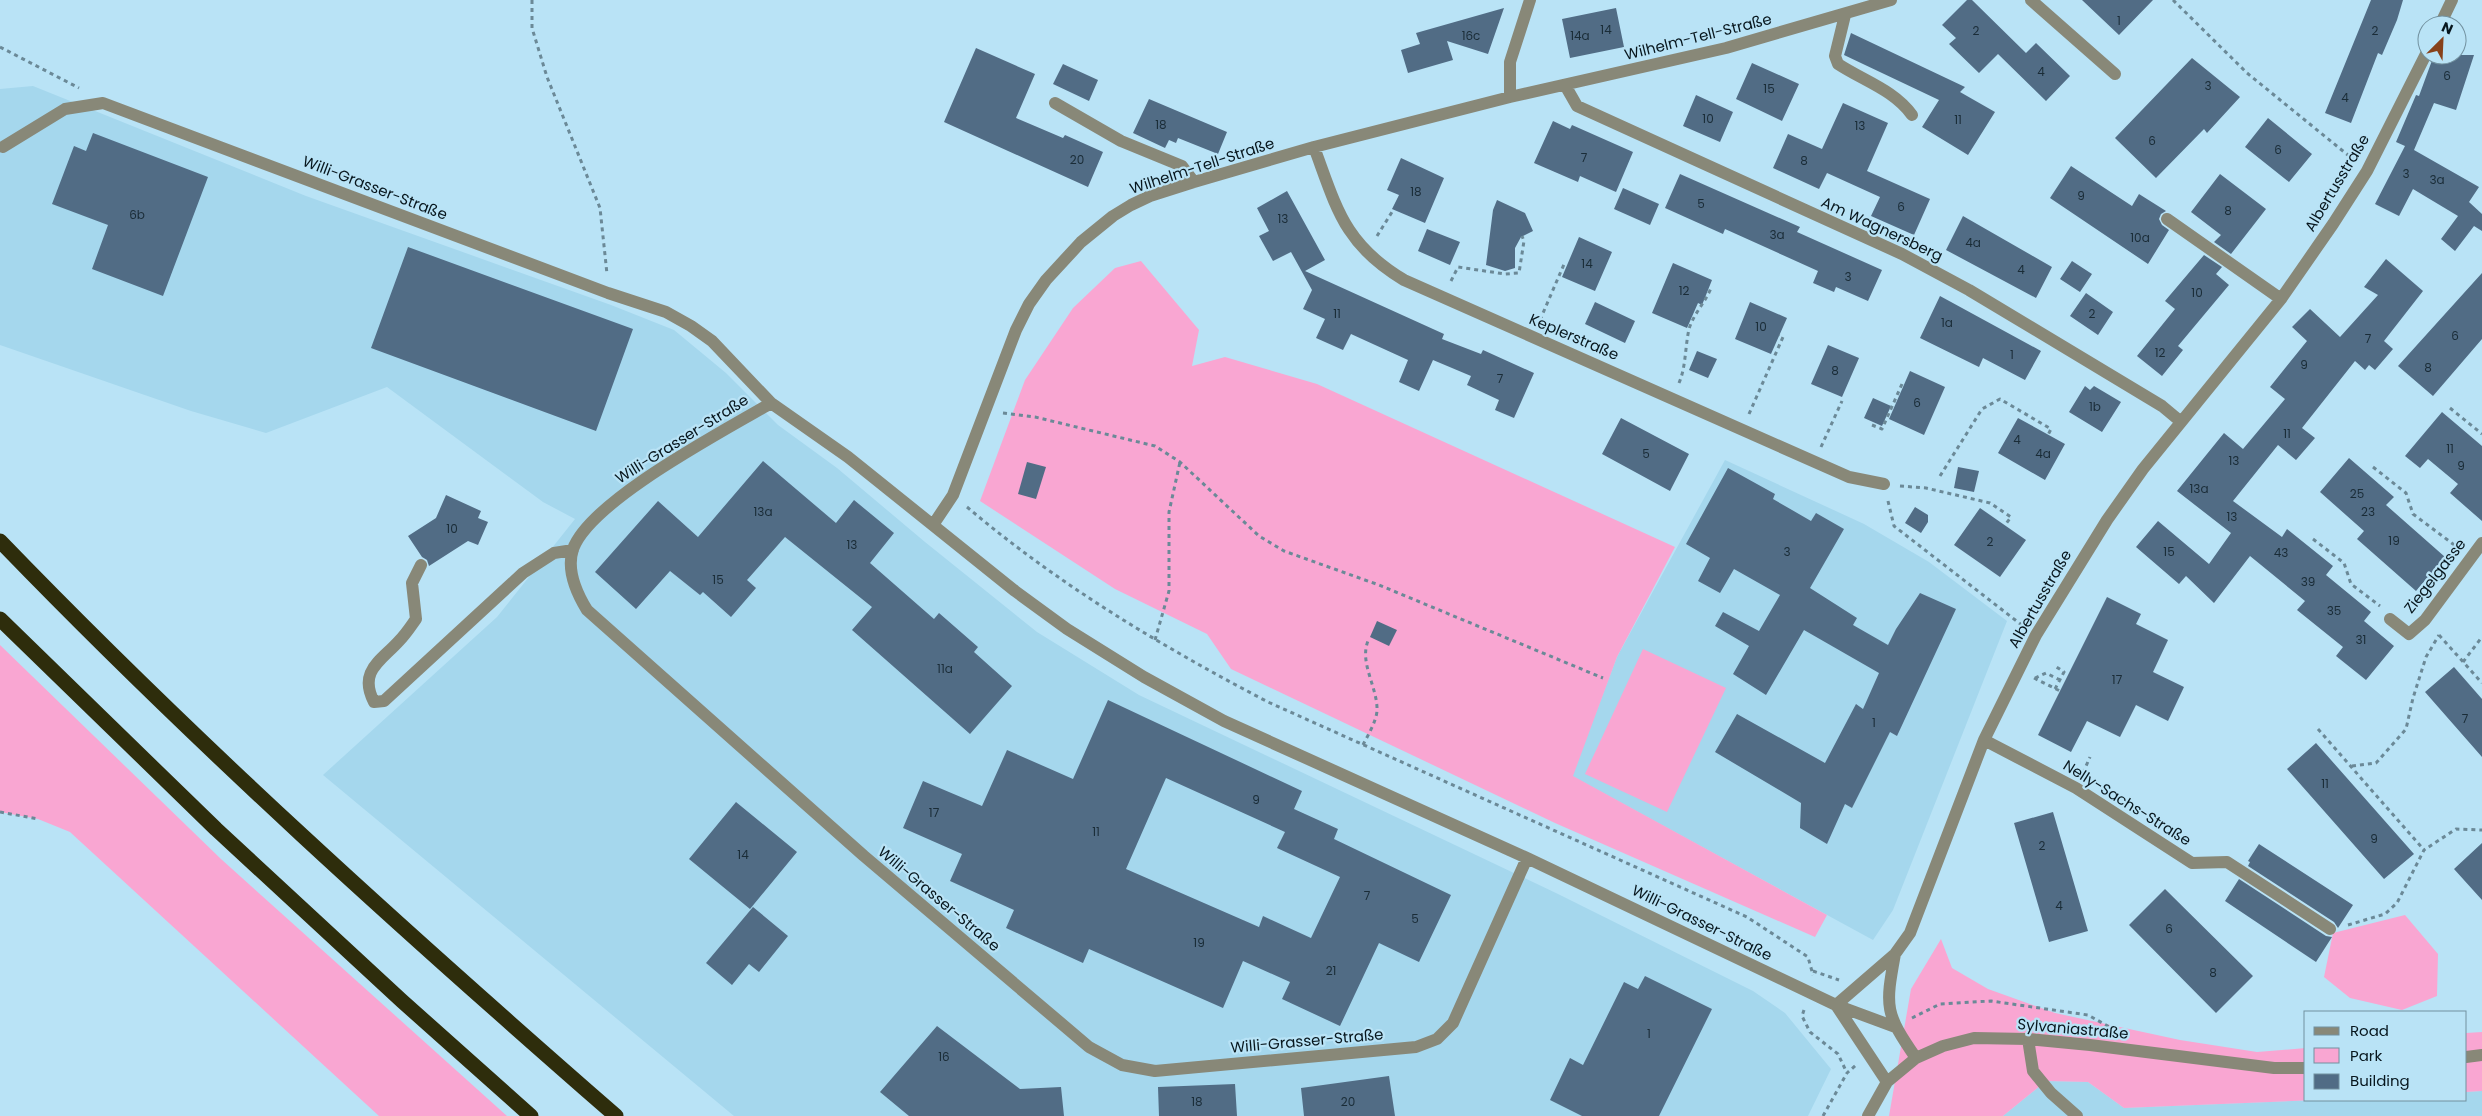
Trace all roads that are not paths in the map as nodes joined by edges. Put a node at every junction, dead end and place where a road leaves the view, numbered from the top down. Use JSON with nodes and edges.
{"nodes":[{"id":1,"x":1530,"y":0,"type":"edge"},
{"id":2,"x":1891,"y":0,"type":"edge"},
{"id":3,"x":2031,"y":0,"type":"edge"},
{"id":4,"x":2452,"y":0,"type":"edge"},
{"id":5,"x":1845,"y":15,"type":"junction"},
{"id":6,"x":2445,"y":15,"type":"edge"},
{"id":7,"x":2420,"y":65,"type":"edge"},
{"id":8,"x":2115,"y":74,"type":"dead end"},
{"id":9,"x":1565,"y":85,"type":"junction"},
{"id":10,"x":1510,"y":96,"type":"junction"},
{"id":11,"x":1055,"y":103,"type":"dead end"},
{"id":12,"x":1912,"y":115,"type":"dead end"},
{"id":13,"x":3,"y":147,"type":"dead end"},
{"id":14,"x":1314,"y":147,"type":"junction"},
{"id":15,"x":1194,"y":182,"type":"junction"},
{"id":16,"x":2167,"y":219,"type":"dead end"},
{"id":17,"x":2281,"y":299,"type":"junction"},
{"id":18,"x":771,"y":403,"type":"junction"},
{"id":19,"x":2180,"y":420,"type":"junction"},
{"id":20,"x":1884,"y":484,"type":"road end"},
{"id":21,"x":933,"y":525,"type":"junction"},
{"id":22,"x":0,"y":541,"type":"edge"},
{"id":23,"x":2482,"y":543,"type":"edge"},
{"id":24,"x":573,"y":550,"type":"junction"},
{"id":25,"x":421,"y":565,"type":"dead end"},
{"id":26,"x":0,"y":619,"type":"edge"},
{"id":27,"x":2390,"y":619,"type":"road end"},
{"id":28,"x":1984,"y":740,"type":"junction"},
{"id":29,"x":1527,"y":858,"type":"junction"},
{"id":30,"x":2330,"y":929,"type":"road end"},
{"id":31,"x":1895,"y":954,"type":"junction"},
{"id":32,"x":1836,"y":1005,"type":"junction"},
{"id":33,"x":1895,"y":1027,"type":"junction"},
{"id":34,"x":2028,"y":1039,"type":"junction"},
{"id":35,"x":2482,"y":1055,"type":"edge"},
{"id":36,"x":2467,"y":1057,"type":"edge"},
{"id":37,"x":1916,"y":1058,"type":"junction"},
{"id":38,"x":2304,"y":1068,"type":"edge"},
{"id":39,"x":1887,"y":1082,"type":"junction"},
{"id":40,"x":531,"y":1116,"type":"edge"},
{"id":41,"x":616,"y":1116,"type":"edge"},
{"id":42,"x":1868,"y":1116,"type":"edge"},
{"id":43,"x":2077,"y":1116,"type":"edge"}],
"edges":[{"from":1,"to":10,"type":"street"},
{"from":2,"to":5,"type":"street","name":"Wilhelm-Tell-Straße"},
{"from":3,"to":8,"type":"street"},
{"from":4,"to":6,"type":"street"},
{"from":5,"to":9,"type":"street","name":"Wilhelm-Tell-Straße"},
{"from":5,"to":12,"type":"street"},
{"from":7,"to":17,"type":"street","name":"Albertusstraße"},
{"from":9,"to":10,"type":"street","name":"Wilhelm-Tell-Straße"},
{"from":9,"to":19,"type":"street","name":"Am Wagnersberg"},
{"from":10,"to":14,"type":"street","name":"Wilhelm-Tell-Straße"},
{"from":11,"to":15,"type":"street"},
{"from":13,"to":18,"type":"street","name":"Willi-Grasser-Straße"},
{"from":14,"to":15,"type":"street","name":"Wilhelm-Tell-Straße"},
{"from":14,"to":20,"type":"street","name":"Keplerstraße"},
{"from":15,"to":21,"type":"street","name":"Wilhelm-Tell-Straße"},
{"from":16,"to":17,"type":"street"},
{"from":17,"to":19,"type":"street","name":"Albertusstraße"},
{"from":18,"to":21,"type":"street","name":"Willi-Grasser-Straße"},
{"from":18,"to":24,"type":"street","name":"Willi-Grasser-Straße"},
{"from":19,"to":28,"type":"street","name":"Albertusstraße"},
{"from":21,"to":29,"type":"street","name":"Willi-Grasser-Straße"},
{"from":22,"to":41,"type":"highway"},
{"from":23,"to":27,"type":"street","name":"Ziegelgasse"},
{"from":24,"to":25,"type":"street"},
{"from":24,"to":29,"type":"street","name":"Willi-Grasser-Straße"},
{"from":26,"to":40,"type":"highway"},
{"from":28,"to":30,"type":"street","name":"Nelly-Sachs-Straße"},
{"from":28,"to":31,"type":"street","name":"Albertusstraße"},
{"from":29,"to":32,"type":"street","name":"Willi-Grasser-Straße"},
{"from":31,"to":32,"type":"street","name":"Albertusstraße"},
{"from":31,"to":33,"type":"street","name":"Albertusstraße"},
{"from":32,"to":33,"type":"street","name":"Willi-Grasser-Straße"},
{"from":32,"to":39,"type":"street"},
{"from":33,"to":37,"type":"street"},
{"from":34,"to":37,"type":"street","name":"Sylvaniastraße"},
{"from":34,"to":38,"type":"street","name":"Sylvaniastraße"},
{"from":34,"to":43,"type":"street"},
{"from":35,"to":36,"type":"street"},
{"from":37,"to":39,"type":"street","name":"Sylvaniastraße"},
{"from":39,"to":42,"type":"street","name":"Sylvaniastraße"}]}
